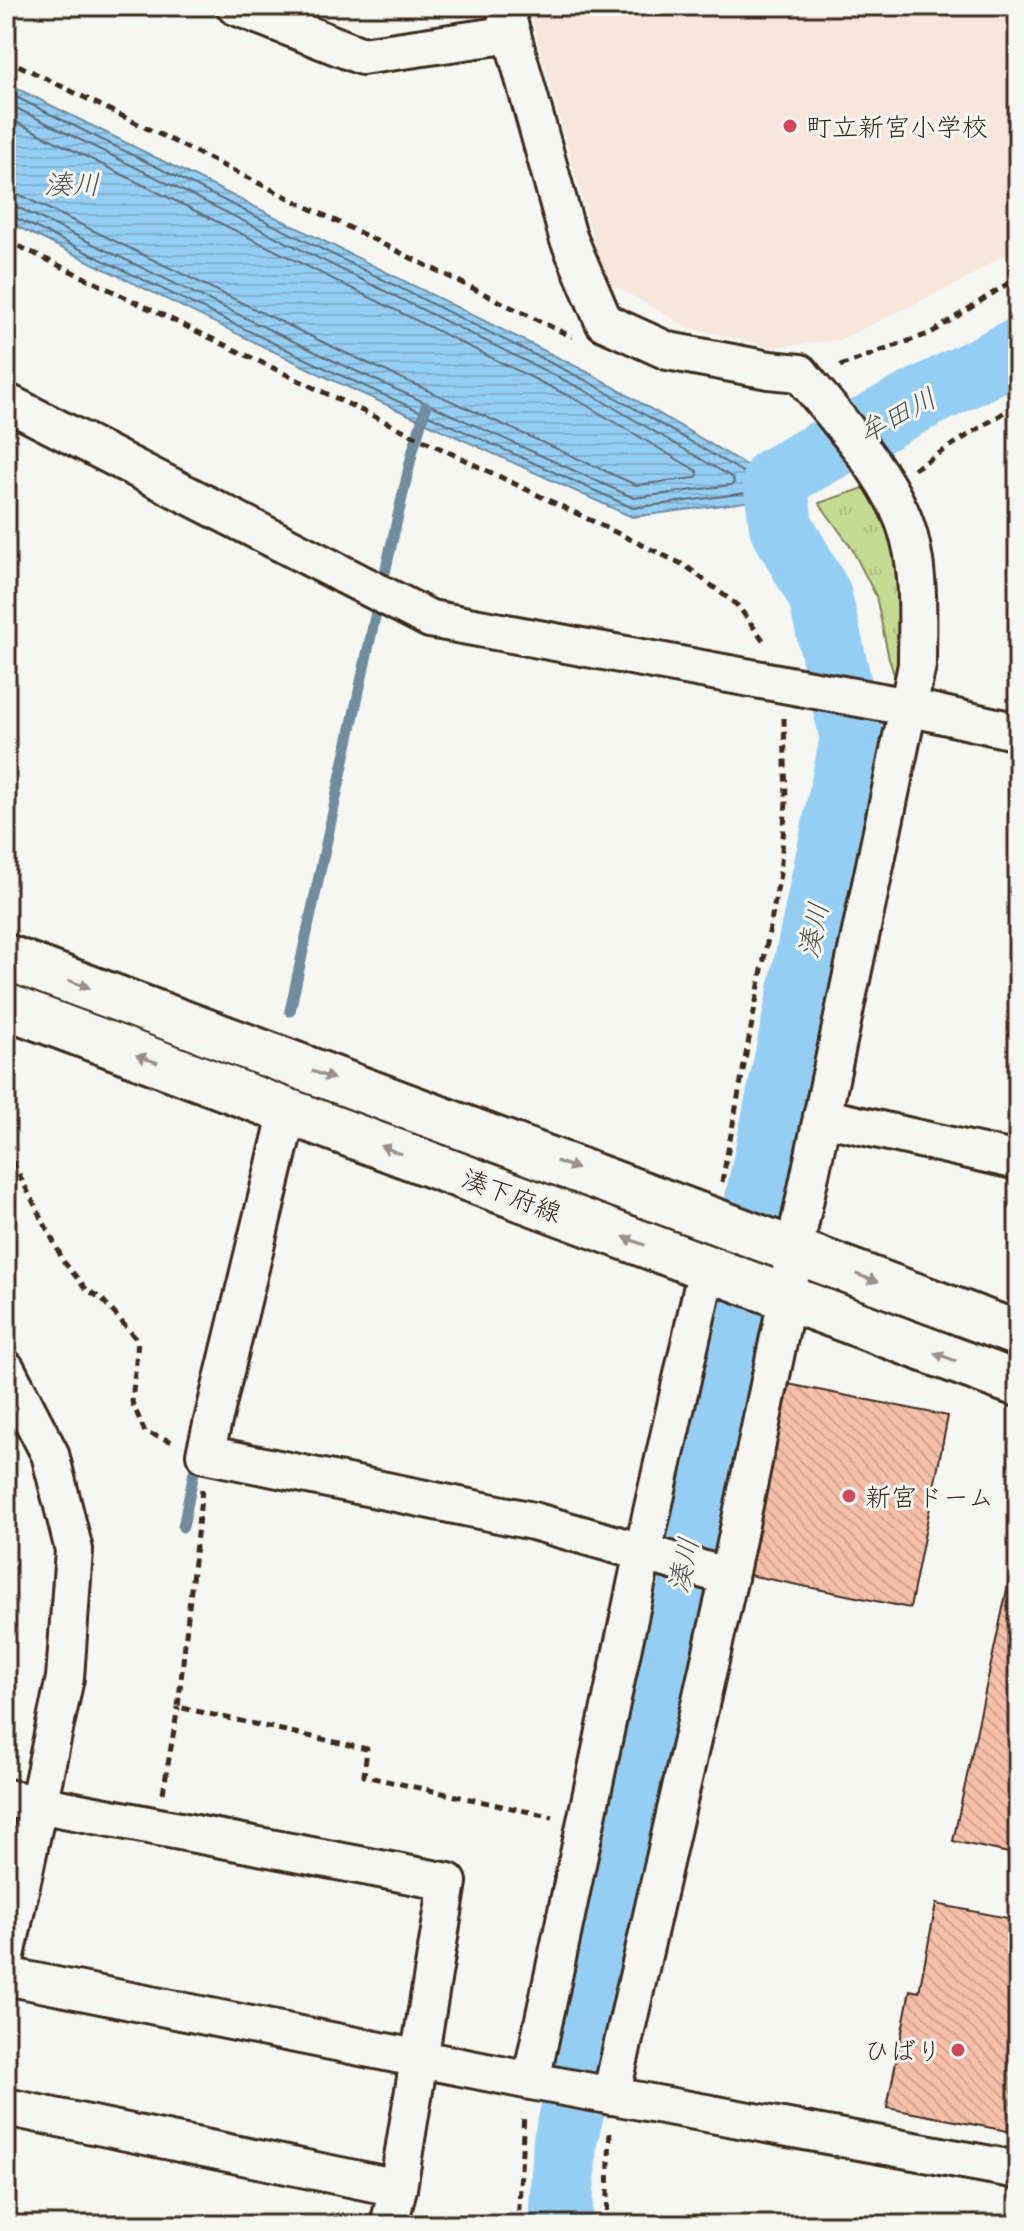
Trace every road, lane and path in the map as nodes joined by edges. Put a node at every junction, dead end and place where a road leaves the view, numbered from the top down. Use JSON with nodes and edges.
{"nodes":[{"id":1,"x":235,"y":6,"type":"edge"},
{"id":2,"x":508,"y":20,"type":"edge"},
{"id":3,"x":6,"y":59,"type":"edge"},
{"id":4,"x":6,"y":240,"type":"edge"},
{"id":5,"x":1018,"y":277,"type":"edge"},
{"id":6,"x":604,"y":322,"type":"junction"},
{"id":7,"x":806,"y":382,"type":"junction"},
{"id":8,"x":6,"y":402,"type":"edge"},
{"id":9,"x":1018,"y":404,"type":"edge"},
{"id":10,"x":883,"y":482,"type":"junction"},
{"id":11,"x":787,"y":684,"type":"junction"},
{"id":12,"x":898,"y":706,"type":"junction"},
{"id":13,"x":1018,"y":732,"type":"edge"},
{"id":14,"x":6,"y":957,"type":"edge"},
{"id":15,"x":6,"y":1006,"type":"edge"},
{"id":16,"x":288,"y":1111,"type":"junction"},
{"id":17,"x":822,"y":1117,"type":"junction"},
{"id":18,"x":6,"y":1149,"type":"edge"},
{"id":19,"x":1018,"y":1161,"type":"edge"},
{"id":20,"x":715,"y":1221,"type":"junction"},
{"id":21,"x":794,"y":1251,"type":"junction"},
{"id":22,"x":707,"y":1268,"type":"junction"},
{"id":23,"x":787,"y":1299,"type":"junction"},
{"id":24,"x":1018,"y":1334,"type":"edge"},
{"id":25,"x":6,"y":1369,"type":"edge"},
{"id":26,"x":1018,"y":1384,"type":"edge"},
{"id":27,"x":205,"y":1454,"type":"junction"},
{"id":28,"x":643,"y":1552,"type":"junction"},
{"id":29,"x":729,"y":1577,"type":"junction"},
{"id":30,"x":178,"y":1707,"type":"junction"},
{"id":31,"x":22,"y":1801,"type":"edge"},
{"id":32,"x":585,"y":1824,"type":"junction"},
{"id":33,"x":157,"y":1827,"type":"junction"},
{"id":34,"x":6,"y":1956,"type":"edge"},
{"id":35,"x":6,"y":1976,"type":"edge"},
{"id":36,"x":419,"y":2058,"type":"junction"},
{"id":37,"x":531,"y":2081,"type":"junction"},
{"id":38,"x":611,"y":2096,"type":"junction"},
{"id":39,"x":6,"y":2107,"type":"edge"},
{"id":40,"x":1018,"y":2170,"type":"edge"},
{"id":41,"x":398,"y":2188,"type":"junction"},
{"id":42,"x":389,"y":2225,"type":"edge"},
{"id":43,"x":518,"y":2225,"type":"edge"},
{"id":44,"x":607,"y":2225,"type":"edge"}],
"edges":[{"from":1,"to":2,"type":"street"},
{"from":2,"to":6,"type":"street"},
{"from":3,"to":6,"type":"path"},
{"from":4,"to":11,"type":"path"},
{"from":5,"to":7,"type":"path"},
{"from":6,"to":7,"type":"street"},
{"from":7,"to":10,"type":"street"},
{"from":8,"to":11,"type":"street"},
{"from":9,"to":10,"type":"path"},
{"from":10,"to":12,"type":"street"},
{"from":11,"to":12,"type":"street"},
{"from":11,"to":20,"type":"path"},
{"from":12,"to":13,"type":"street"},
{"from":12,"to":17,"type":"street"},
{"from":14,"to":20,"type":"main road","name":"湊下府線","one_way":true},
{"from":16,"to":15,"type":"main road","name":"湊下府線","one_way":true},
{"from":22,"to":16,"type":"main road","name":"湊下府線","one_way":true},
{"from":16,"to":27,"type":"street"},
{"from":17,"to":19,"type":"street"},
{"from":17,"to":21,"type":"street"},
{"from":18,"to":27,"type":"path"},
{"from":20,"to":21,"type":"main road","name":"湊下府線"},
{"from":21,"to":23,"type":"street"},
{"from":21,"to":24,"type":"main road","name":"湊下府線","one_way":true},
{"from":22,"to":23,"type":"main road","name":"湊下府線"},
{"from":22,"to":28,"type":"street"},
{"from":26,"to":23,"type":"main road","name":"湊下府線","one_way":true},
{"from":23,"to":29,"type":"street"},
{"from":25,"to":31,"type":"street"},
{"from":27,"to":28,"type":"street"},
{"from":27,"to":30,"type":"path"},
{"from":28,"to":29,"type":"street"},
{"from":28,"to":32,"type":"street"},
{"from":29,"to":38,"type":"street"},
{"from":30,"to":32,"type":"path"},
{"from":30,"to":33,"type":"path"},
{"from":31,"to":33,"type":"street"},
{"from":31,"to":34,"type":"street"},
{"from":32,"to":37,"type":"street"},
{"from":33,"to":36,"type":"street"},
{"from":35,"to":36,"type":"street"},
{"from":36,"to":37,"type":"street"},
{"from":36,"to":41,"type":"street"},
{"from":37,"to":38,"type":"street"},
{"from":37,"to":43,"type":"path"},
{"from":38,"to":40,"type":"street"},
{"from":38,"to":44,"type":"path"},
{"from":39,"to":41,"type":"street"},
{"from":41,"to":42,"type":"street"}]}
